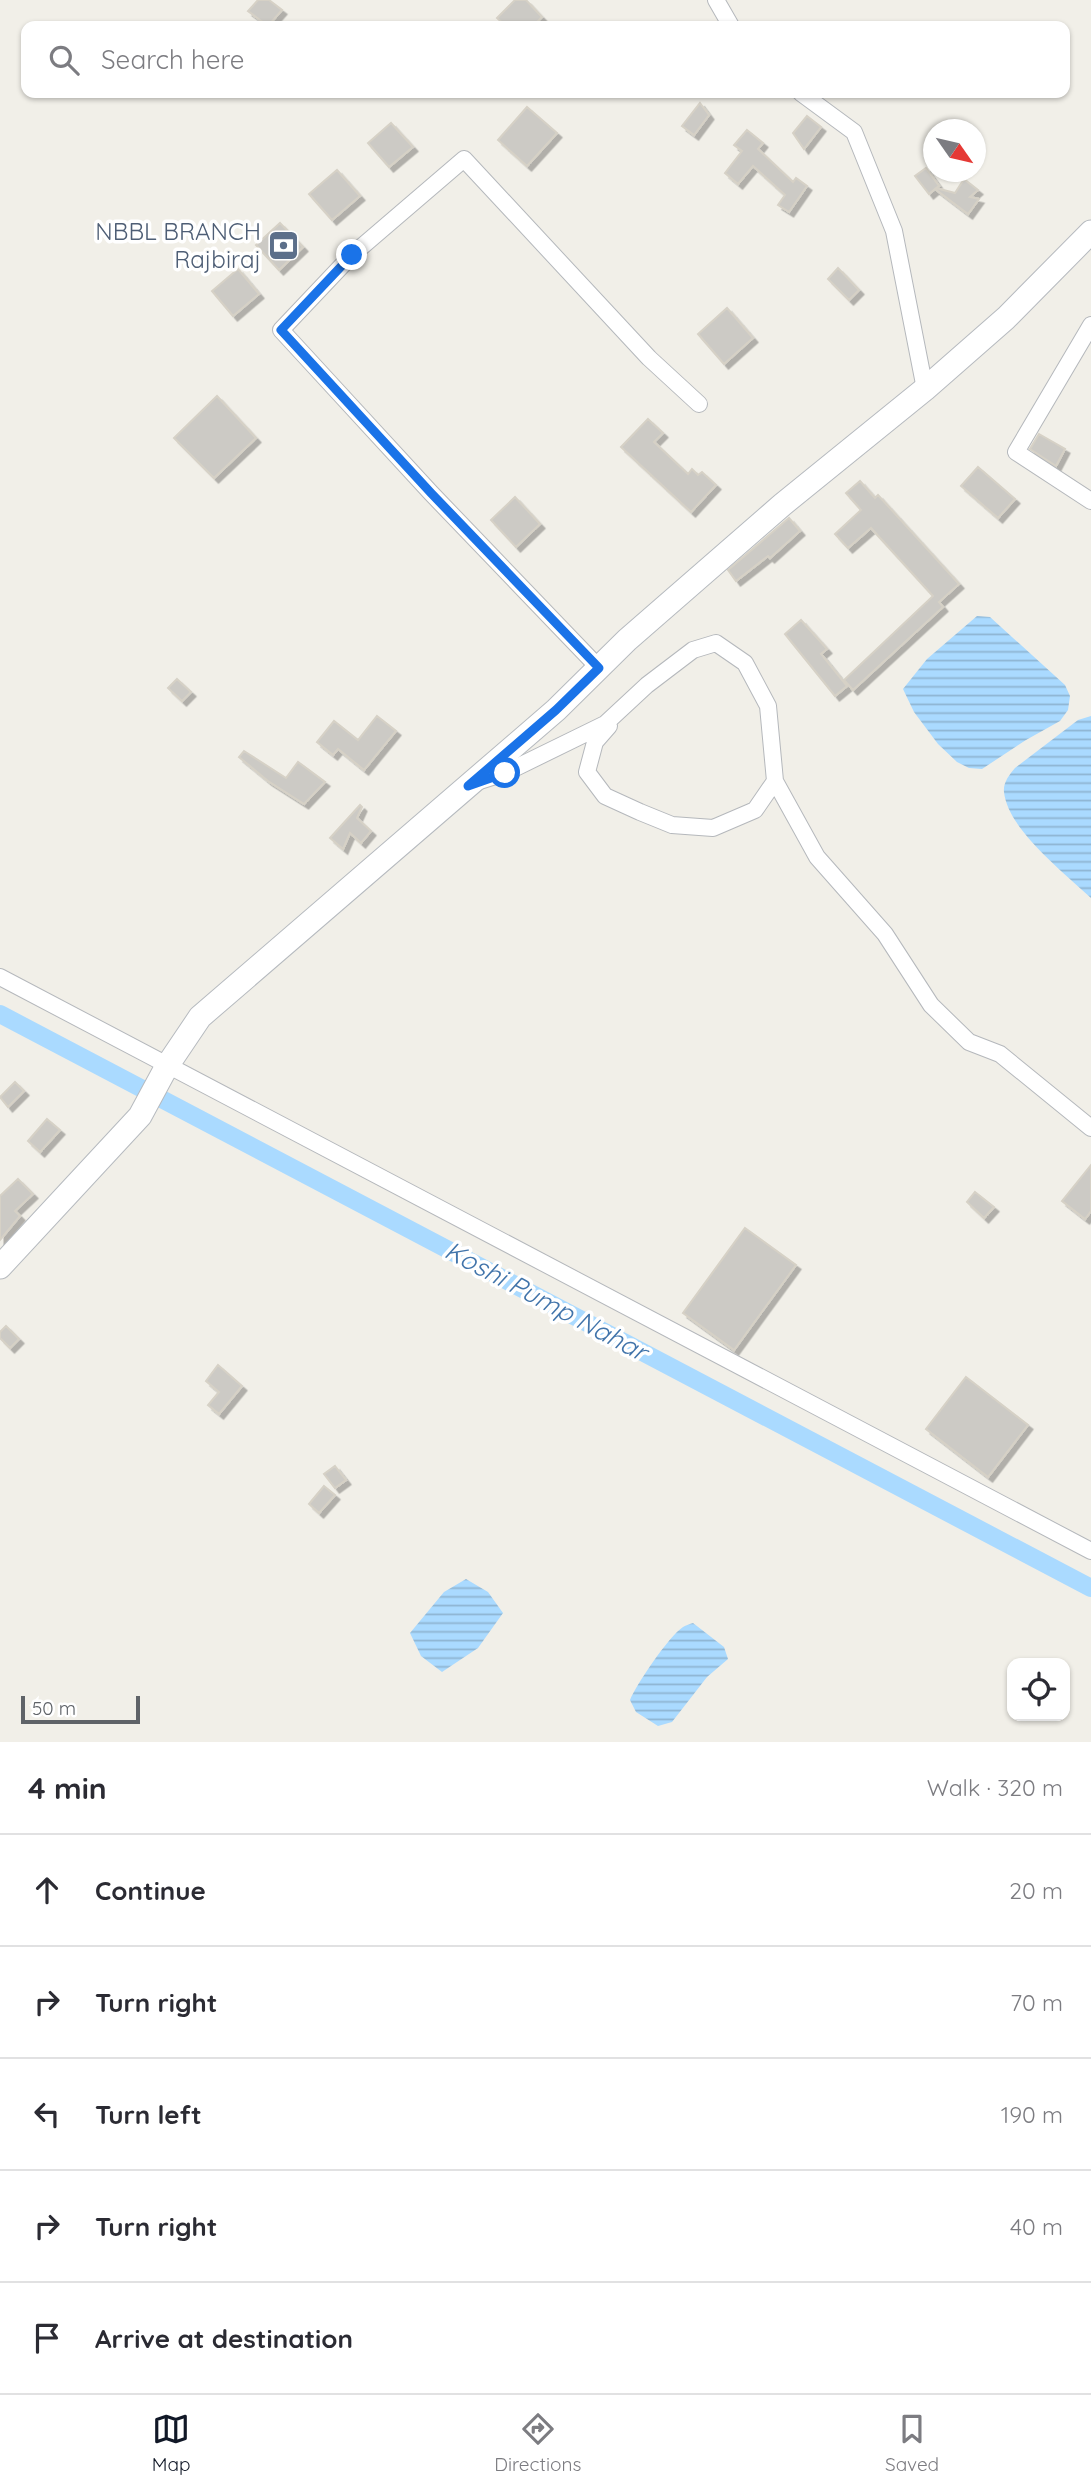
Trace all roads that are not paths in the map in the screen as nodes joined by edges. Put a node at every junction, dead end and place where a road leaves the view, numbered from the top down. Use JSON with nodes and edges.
{"nodes":[{"id":1,"x":716,"y":0,"type":"edge"},
{"id":2,"x":728,"y":21,"type":"edge"},
{"id":3,"x":808,"y":98,"type":"edge"},
{"id":4,"x":1089,"y":237,"type":"edge"},
{"id":5,"x":1091,"y":325,"type":"edge"},
{"id":6,"x":925,"y":389,"type":"junction"},
{"id":7,"x":699,"y":404,"type":"dead end"},
{"id":8,"x":1091,"y":501,"type":"edge"},
{"id":9,"x":599,"y":668,"type":"junction"},
{"id":10,"x":647,"y":685,"type":"junction"},
{"id":11,"x":775,"y":781,"type":"junction"},
{"id":12,"x":468,"y":786,"type":"junction"},
{"id":13,"x":0,"y":978,"type":"edge"},
{"id":14,"x":167,"y":1066,"type":"junction"},
{"id":15,"x":1091,"y":1128,"type":"edge"},
{"id":16,"x":0,"y":1267,"type":"edge"},
{"id":17,"x":1091,"y":1551,"type":"edge"}],
"edges":[{"from":1,"to":2,"type":"street"},
{"from":3,"to":6,"type":"street"},
{"from":4,"to":6,"type":"street"},
{"from":5,"to":8,"type":"street"},
{"from":6,"to":9,"type":"street"},
{"from":7,"to":9,"type":"street"},
{"from":9,"to":12,"type":"street"},
{"from":10,"to":11,"type":"street"},
{"from":10,"to":11,"type":"street"},
{"from":10,"to":12,"type":"street"},
{"from":11,"to":15,"type":"street"},
{"from":12,"to":14,"type":"street"},
{"from":13,"to":14,"type":"street"},
{"from":14,"to":16,"type":"street"},
{"from":14,"to":17,"type":"street"}]}
